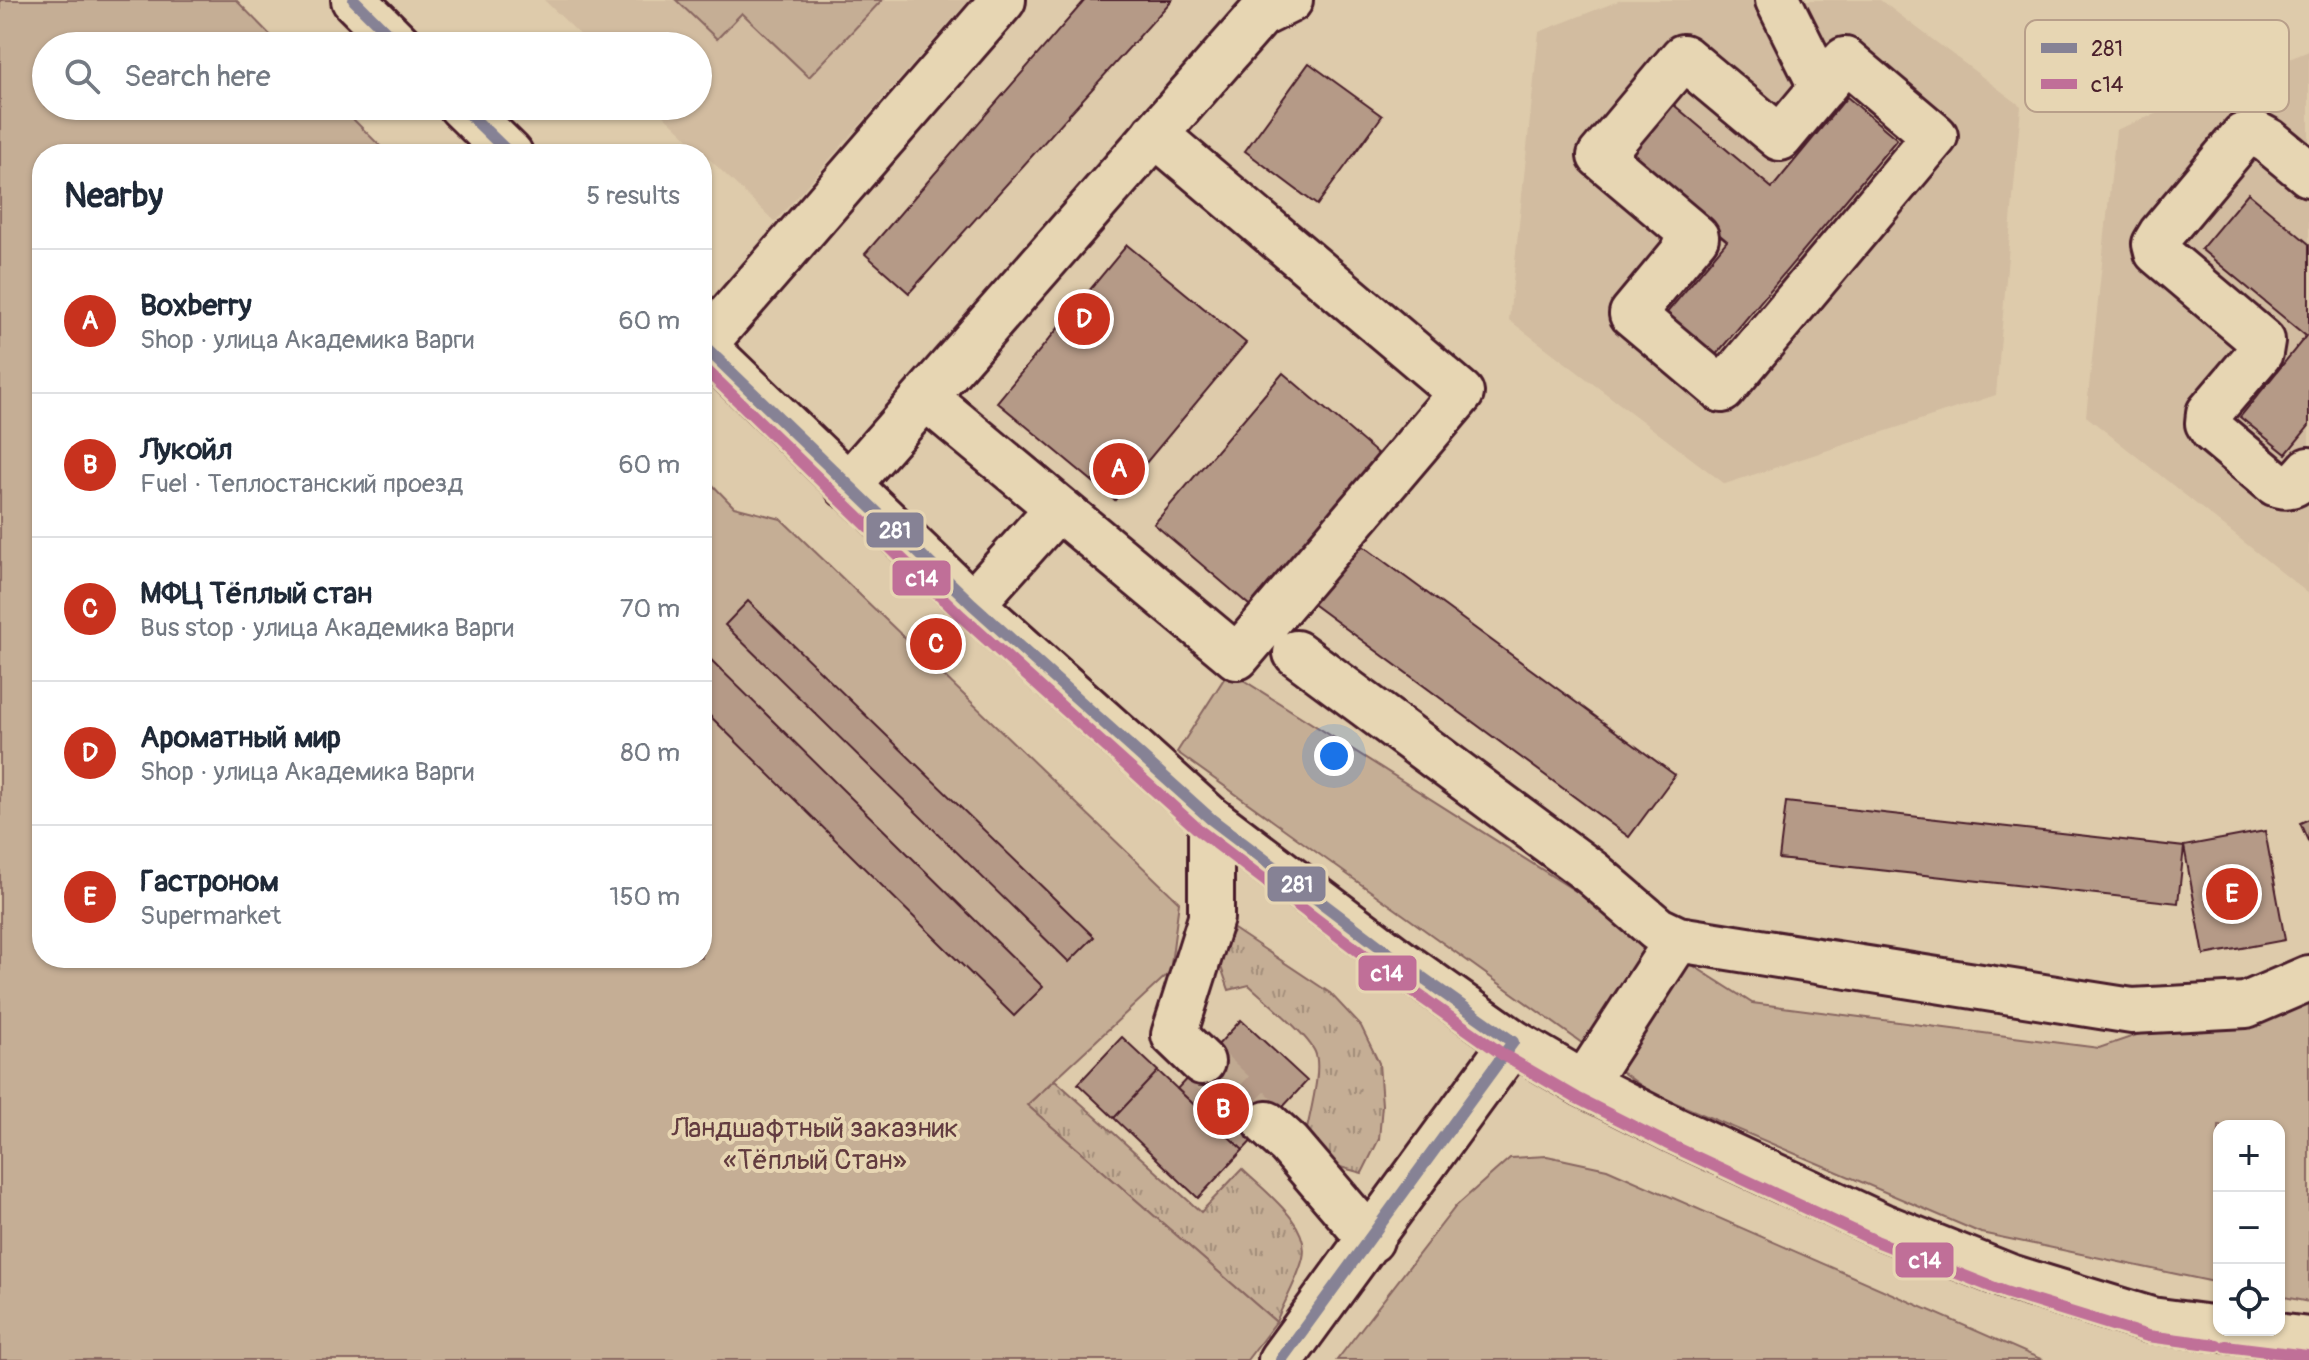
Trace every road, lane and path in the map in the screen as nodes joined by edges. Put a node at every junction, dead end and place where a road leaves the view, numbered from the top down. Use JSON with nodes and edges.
{"nodes":[{"id":1,"x":354,"y":0,"type":"edge"},
{"id":2,"x":1003,"y":0,"type":"edge"},
{"id":3,"x":1290,"y":0,"type":"edge"},
{"id":4,"x":1778,"y":0,"type":"edge"},
{"id":5,"x":386,"y":32,"type":"edge"},
{"id":6,"x":1822,"y":88,"type":"junction"},
{"id":7,"x":475,"y":120,"type":"edge"},
{"id":8,"x":1155,"y":134,"type":"junction"},
{"id":9,"x":500,"y":144,"type":"edge"},
{"id":10,"x":2309,"y":174,"type":"edge"},
{"id":11,"x":712,"y":335,"type":"edge"},
{"id":12,"x":712,"y":354,"type":"edge"},
{"id":13,"x":925,"y":397,"type":"junction"},
{"id":14,"x":2309,"y":470,"type":"edge"},
{"id":15,"x":847,"y":486,"type":"junction"},
{"id":16,"x":1058,"y":508,"type":"junction"},
{"id":17,"x":972,"y":604,"type":"junction"},
{"id":18,"x":1296,"y":653,"type":"dead end"},
{"id":19,"x":1211,"y":819,"type":"junction"},
{"id":20,"x":1678,"y":939,"type":"junction"},
{"id":21,"x":2309,"y":978,"type":"edge"},
{"id":22,"x":1513,"y":1042,"type":"junction"},
{"id":23,"x":1202,"y":1062,"type":"tunnel mouth"},
{"id":24,"x":1584,"y":1084,"type":"junction"},
{"id":25,"x":1267,"y":1124,"type":"tunnel mouth"},
{"id":26,"x":1371,"y":1240,"type":"junction"},
{"id":27,"x":2213,"y":1328,"type":"edge"},
{"id":28,"x":2277,"y":1336,"type":"edge"},
{"id":29,"x":2309,"y":1340,"type":"edge"},
{"id":30,"x":1281,"y":1360,"type":"edge"}],
"edges":[{"from":1,"to":5,"type":"street"},
{"from":2,"to":11,"type":"street"},
{"from":3,"to":8,"type":"street"},
{"from":4,"to":6,"type":"street"},
{"from":6,"to":6,"type":"street"},
{"from":7,"to":9,"type":"street"},
{"from":8,"to":13,"type":"street"},
{"from":8,"to":16,"type":"street"},
{"from":10,"to":14,"type":"street"},
{"from":12,"to":15,"type":"street"},
{"from":13,"to":15,"type":"street"},
{"from":13,"to":16,"type":"street"},
{"from":15,"to":17,"type":"street"},
{"from":16,"to":17,"type":"street"},
{"from":17,"to":19,"type":"street"},
{"from":18,"to":20,"type":"street"},
{"from":19,"to":22,"type":"street"},
{"from":19,"to":23,"type":"street"},
{"from":20,"to":21,"type":"street"},
{"from":20,"to":24,"type":"street"},
{"from":22,"to":24,"type":"street"},
{"from":22,"to":26,"type":"street"},
{"from":24,"to":27,"type":"street"},
{"from":25,"to":26,"type":"street"},
{"from":26,"to":30,"type":"street"},
{"from":28,"to":29,"type":"street"}]}
